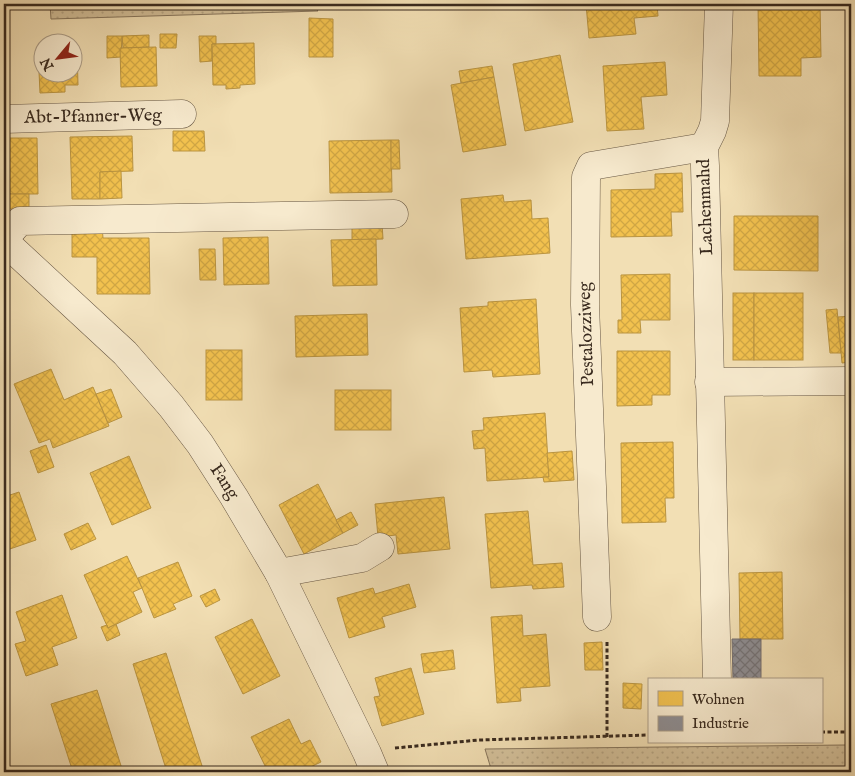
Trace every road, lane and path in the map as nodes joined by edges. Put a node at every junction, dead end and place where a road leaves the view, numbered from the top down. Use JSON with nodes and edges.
{"nodes":[{"id":1,"x":719,"y":4,"type":"edge"},
{"id":2,"x":182,"y":114,"type":"dead end"},
{"id":3,"x":4,"y":119,"type":"edge"},
{"id":4,"x":704,"y":147,"type":"junction"},
{"id":5,"x":394,"y":214,"type":"dead end"},
{"id":6,"x":4,"y":240,"type":"edge"},
{"id":7,"x":851,"y":381,"type":"edge"},
{"id":8,"x":709,"y":382,"type":"junction"},
{"id":9,"x":380,"y":547,"type":"dead end"},
{"id":10,"x":279,"y":572,"type":"junction"},
{"id":11,"x":602,"y":625,"type":"joint"},
{"id":12,"x":717,"y":678,"type":"edge"},
{"id":13,"x":822,"y":732,"type":"edge"},
{"id":14,"x":851,"y":732,"type":"edge"},
{"id":15,"x":648,"y":736,"type":"edge"},
{"id":16,"x":607,"y":737,"type":"junction"},
{"id":17,"x":371,"y":762,"type":"edge"}],
"edges":[{"from":1,"to":4,"type":"street","name":"Lachenmahd"},
{"from":2,"to":3,"type":"street","name":"Abt-Pfanner-Weg"},
{"from":4,"to":8,"type":"street","name":"Lachenmahd"},
{"from":4,"to":11,"type":"street","name":"Pestalozziweg"},
{"from":5,"to":6,"type":"street"},
{"from":6,"to":10,"type":"street","name":"Fang"},
{"from":7,"to":8,"type":"street"},
{"from":8,"to":12,"type":"street","name":"Lachenmahd"},
{"from":9,"to":10,"type":"street"},
{"from":10,"to":17,"type":"street","name":"Fang"},
{"from":11,"to":16,"type":"path"},
{"from":13,"to":14,"type":"path"},
{"from":15,"to":16,"type":"path"},
{"from":16,"to":17,"type":"path"}]}
